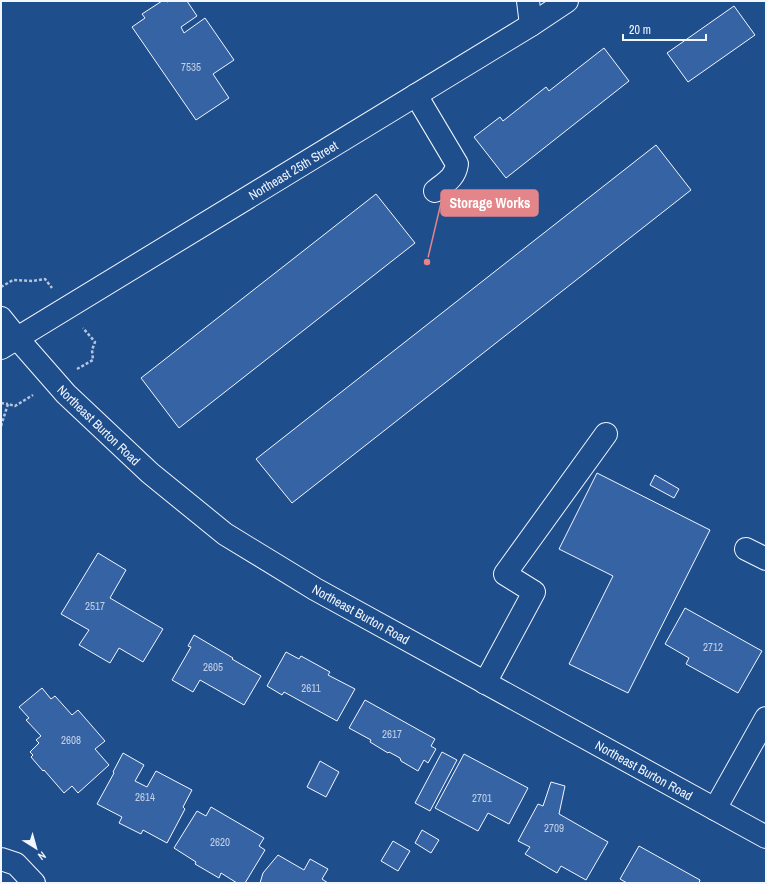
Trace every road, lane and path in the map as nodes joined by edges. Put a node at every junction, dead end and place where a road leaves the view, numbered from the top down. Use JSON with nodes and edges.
{"nodes":[{"id":1,"x":528,"y":1,"type":"edge"},
{"id":2,"x":567,"y":1,"type":"edge"},
{"id":3,"x":531,"y":25,"type":"junction"},
{"id":4,"x":416,"y":95,"type":"junction"},
{"id":5,"x":435,"y":190,"type":"dead end"},
{"id":6,"x":1,"y":318,"type":"edge"},
{"id":7,"x":9,"y":343,"type":"edge"},
{"id":8,"x":55,"y":382,"type":"junction"},
{"id":9,"x":1,"y":403,"type":"edge"},
{"id":10,"x":8,"y":404,"type":"junction"},
{"id":11,"x":1,"y":426,"type":"edge"},
{"id":12,"x":606,"y":434,"type":"dead end"},
{"id":13,"x":746,"y":549,"type":"dead end"},
{"id":14,"x":766,"y":559,"type":"edge"},
{"id":15,"x":485,"y":683,"type":"junction"},
{"id":16,"x":766,"y":718,"type":"edge"},
{"id":17,"x":715,"y":809,"type":"junction"},
{"id":18,"x":766,"y":837,"type":"edge"},
{"id":19,"x":1,"y":859,"type":"edge"},
{"id":20,"x":34,"y":883,"type":"edge"}],
"edges":[{"from":1,"to":3,"type":"street"},
{"from":2,"to":3,"type":"street","name":"Northeast 25th Street"},
{"from":3,"to":4,"type":"street","name":"Northeast 25th Street"},
{"from":4,"to":5,"type":"street"},
{"from":4,"to":7,"type":"street","name":"Northeast 25th Street"},
{"from":6,"to":7,"type":"street","name":"Northeast Burton Road"},
{"from":7,"to":8,"type":"street","name":"Northeast Burton Road"},
{"from":8,"to":10,"type":"path"},
{"from":8,"to":15,"type":"street","name":"Northeast Burton Road"},
{"from":9,"to":10,"type":"path"},
{"from":10,"to":11,"type":"path"},
{"from":12,"to":15,"type":"street"},
{"from":13,"to":14,"type":"street"},
{"from":15,"to":17,"type":"street","name":"Northeast Burton Road"},
{"from":16,"to":17,"type":"street"},
{"from":17,"to":18,"type":"street","name":"Northeast Burton Road"},
{"from":19,"to":20,"type":"street"}]}
